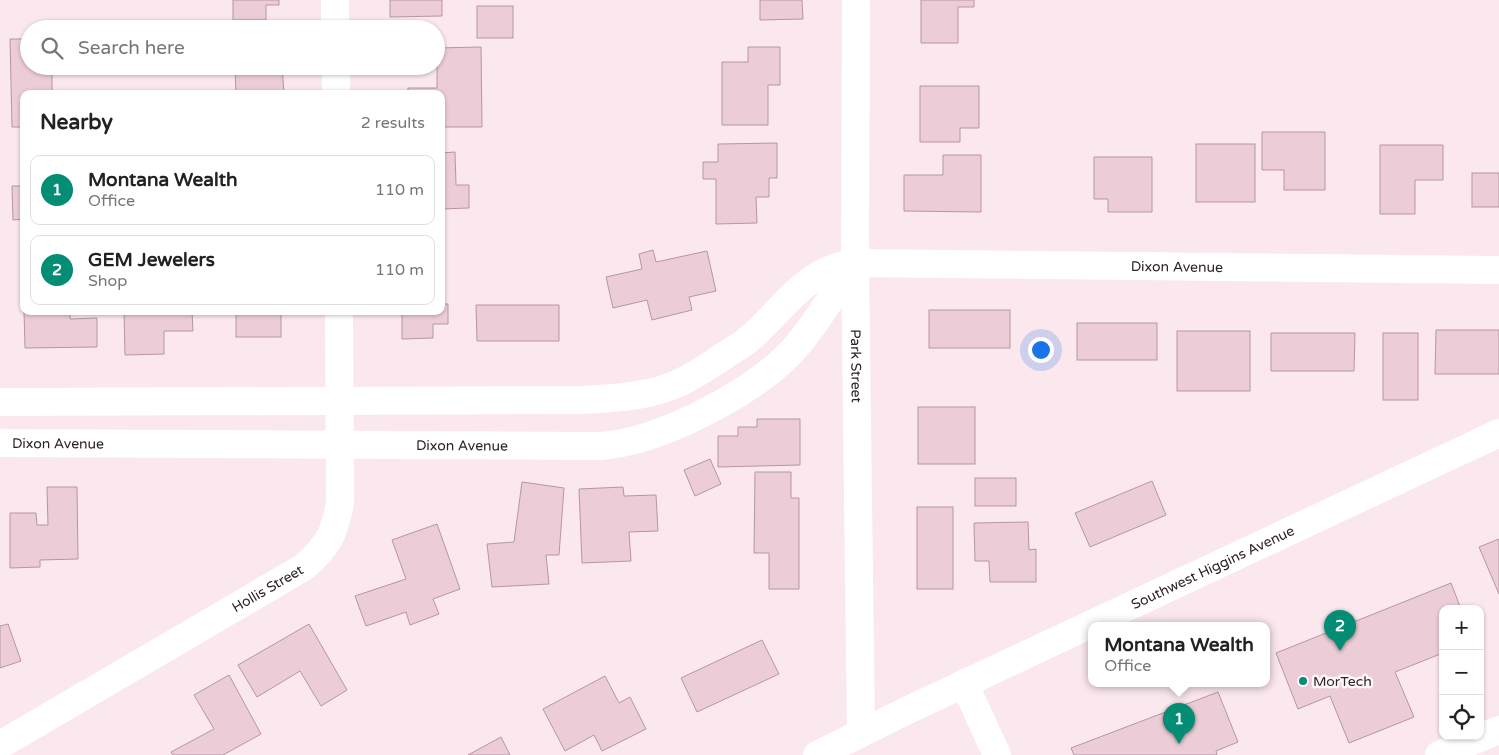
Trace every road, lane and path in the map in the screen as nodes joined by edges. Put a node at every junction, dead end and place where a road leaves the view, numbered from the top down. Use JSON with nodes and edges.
{"nodes":[{"id":1,"x":335,"y":0,"type":"edge"},
{"id":2,"x":856,"y":0,"type":"edge"},
{"id":3,"x":335,"y":20,"type":"edge"},
{"id":4,"x":336,"y":75,"type":"edge"},
{"id":5,"x":336,"y":90,"type":"edge"},
{"id":6,"x":855,"y":263,"type":"junction"},
{"id":7,"x":1499,"y":270,"type":"edge"},
{"id":8,"x":339,"y":315,"type":"edge"},
{"id":9,"x":0,"y":402,"type":"edge"},
{"id":10,"x":340,"y":402,"type":"junction"},
{"id":11,"x":1499,"y":433,"type":"edge"},
{"id":12,"x":0,"y":443,"type":"edge"},
{"id":13,"x":340,"y":444,"type":"junction"},
{"id":14,"x":1095,"y":622,"type":"edge"},
{"id":15,"x":1088,"y":625,"type":"edge"},
{"id":16,"x":964,"y":683,"type":"junction"},
{"id":17,"x":1499,"y":730,"type":"edge"},
{"id":18,"x":861,"y":732,"type":"junction"},
{"id":19,"x":0,"y":745,"type":"edge"},
{"id":20,"x":817,"y":755,"type":"edge"},
{"id":21,"x":997,"y":755,"type":"edge"},
{"id":22,"x":1439,"y":755,"type":"edge"}],
"edges":[{"from":1,"to":3,"type":"street"},
{"from":2,"to":6,"type":"street","name":"Park Street"},
{"from":4,"to":5,"type":"street"},
{"from":6,"to":7,"type":"street","name":"Dixon Avenue"},
{"from":6,"to":10,"type":"street","name":"Dixon Avenue"},
{"from":6,"to":13,"type":"street","name":"Dixon Avenue"},
{"from":6,"to":18,"type":"street","name":"Park Street"},
{"from":8,"to":10,"type":"street","name":"Hollis Street"},
{"from":9,"to":10,"type":"street","name":"Dixon Avenue"},
{"from":10,"to":13,"type":"street","name":"Hollis Street"},
{"from":11,"to":14,"type":"street","name":"Southwest Higgins Avenue"},
{"from":12,"to":13,"type":"street","name":"Dixon Avenue"},
{"from":13,"to":19,"type":"street","name":"Hollis Street"},
{"from":15,"to":16,"type":"street","name":"Southwest Higgins Avenue"},
{"from":16,"to":18,"type":"street","name":"Southwest Higgins Avenue"},
{"from":16,"to":21,"type":"street"},
{"from":17,"to":22,"type":"street"},
{"from":18,"to":20,"type":"street","name":"Southwest Higgins Avenue"}]}
